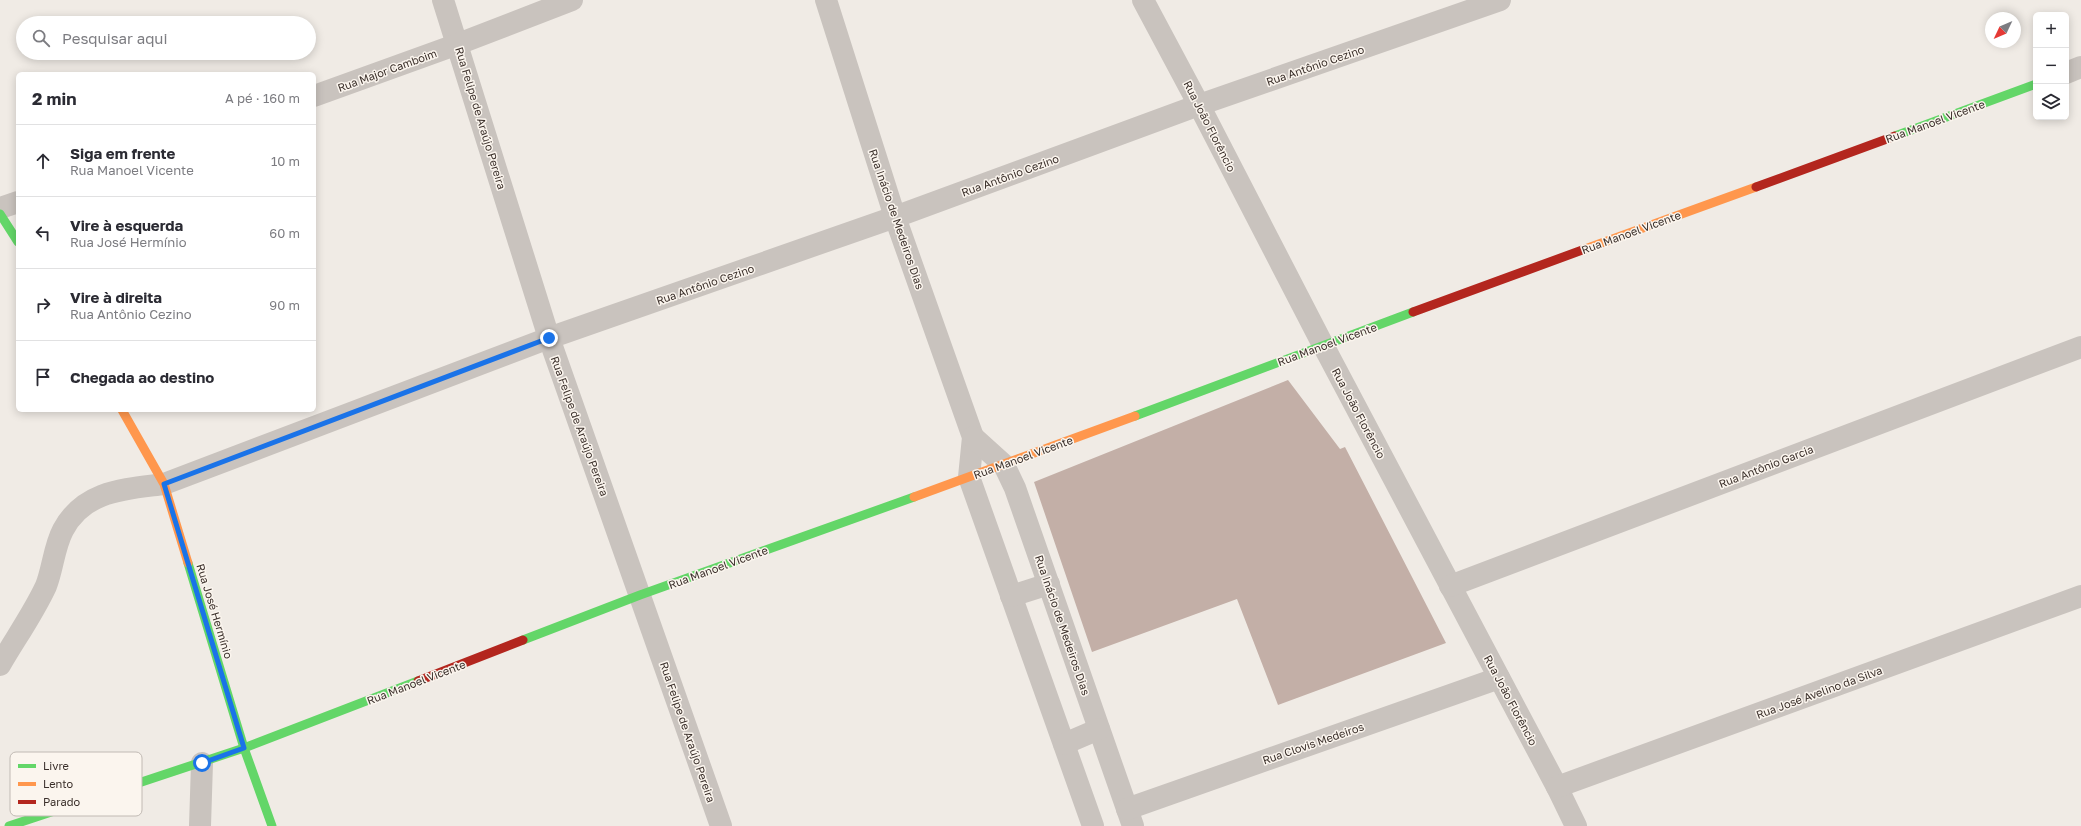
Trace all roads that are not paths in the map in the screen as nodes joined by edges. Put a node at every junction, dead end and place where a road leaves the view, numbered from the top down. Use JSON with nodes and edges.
{"nodes":[{"id":1,"x":443,"y":0,"type":"edge"},
{"id":2,"x":572,"y":0,"type":"edge"},
{"id":3,"x":826,"y":0,"type":"edge"},
{"id":4,"x":1143,"y":0,"type":"edge"},
{"id":5,"x":1500,"y":0,"type":"edge"},
{"id":6,"x":458,"y":44,"type":"junction"},
{"id":7,"x":2081,"y":67,"type":"edge"},
{"id":8,"x":2069,"y":72,"type":"edge"},
{"id":9,"x":2033,"y":85,"type":"edge"},
{"id":10,"x":316,"y":95,"type":"edge"},
{"id":11,"x":1199,"y":105,"type":"junction"},
{"id":12,"x":16,"y":203,"type":"edge"},
{"id":13,"x":0,"y":208,"type":"edge"},
{"id":14,"x":0,"y":214,"type":"edge"},
{"id":15,"x":895,"y":217,"type":"junction"},
{"id":16,"x":16,"y":239,"type":"edge"},
{"id":17,"x":549,"y":338,"type":"junction"},
{"id":18,"x":1322,"y":345,"type":"junction"},
{"id":19,"x":2081,"y":347,"type":"edge"},
{"id":20,"x":123,"y":412,"type":"edge"},
{"id":21,"x":973,"y":437,"type":"junction"},
{"id":22,"x":1004,"y":465,"type":"junction"},
{"id":23,"x":969,"y":478,"type":"junction"},
{"id":24,"x":164,"y":484,"type":"junction"},
{"id":25,"x":1049,"y":584,"type":"junction"},
{"id":26,"x":1450,"y":586,"type":"junction"},
{"id":27,"x":640,"y":595,"type":"junction"},
{"id":28,"x":1011,"y":596,"type":"junction"},
{"id":29,"x":2081,"y":596,"type":"edge"},
{"id":30,"x":0,"y":666,"type":"edge"},
{"id":31,"x":1499,"y":678,"type":"junction"},
{"id":32,"x":1099,"y":729,"type":"junction"},
{"id":33,"x":1064,"y":744,"type":"junction"},
{"id":34,"x":244,"y":748,"type":"junction"},
{"id":35,"x":202,"y":763,"type":"junction"},
{"id":36,"x":142,"y":783,"type":"edge"},
{"id":37,"x":1557,"y":787,"type":"junction"},
{"id":38,"x":40,"y":816,"type":"edge"},
{"id":39,"x":1130,"y":818,"type":"edge"},
{"id":40,"x":9,"y":826,"type":"edge"},
{"id":41,"x":200,"y":826,"type":"edge"},
{"id":42,"x":272,"y":826,"type":"edge"},
{"id":43,"x":721,"y":826,"type":"edge"},
{"id":44,"x":1093,"y":826,"type":"edge"},
{"id":45,"x":1576,"y":826,"type":"edge"}],
"edges":[{"from":1,"to":6,"type":"street","name":"Rua Felipe de Araújo Pereira"},
{"from":2,"to":6,"type":"street","name":"Rua Major Camboim"},
{"from":3,"to":15,"type":"street","name":"Rua Inácio de Medeiros Dias"},
{"from":4,"to":11,"type":"street","name":"Rua João Florêncio"},
{"from":5,"to":11,"type":"street","name":"Rua Antônio Cezino"},
{"from":6,"to":10,"type":"street","name":"Rua Major Camboim"},
{"from":6,"to":17,"type":"street","name":"Rua Felipe de Araújo Pereira"},
{"from":7,"to":8,"type":"street"},
{"from":9,"to":18,"type":"street","name":"Rua Manoel Vicente"},
{"from":11,"to":15,"type":"street","name":"Rua Antônio Cezino"},
{"from":11,"to":18,"type":"street","name":"Rua João Florêncio"},
{"from":12,"to":13,"type":"street"},
{"from":14,"to":16,"type":"street"},
{"from":15,"to":17,"type":"street","name":"Rua Antônio Cezino"},
{"from":15,"to":21,"type":"street","name":"Rua Inácio de Medeiros Dias"},
{"from":17,"to":24,"type":"street","name":"Rua Antônio Cezino"},
{"from":17,"to":27,"type":"street","name":"Rua Felipe de Araújo Pereira"},
{"from":18,"to":22,"type":"street","name":"Rua Manoel Vicente"},
{"from":18,"to":26,"type":"street","name":"Rua João Florêncio"},
{"from":19,"to":26,"type":"street","name":"Rua Antônio Garcia"},
{"from":20,"to":24,"type":"street","name":"Rua José Hermínio"},
{"from":21,"to":22,"type":"street","name":"Rua Inácio de Medeiros Dias"},
{"from":21,"to":23,"type":"street","name":"Rua Inácio de Medeiros Dias"},
{"from":22,"to":23,"type":"street","name":"Rua Manoel Vicente"},
{"from":22,"to":25,"type":"street","name":"Rua Inácio de Medeiros Dias"},
{"from":23,"to":27,"type":"street","name":"Rua Manoel Vicente"},
{"from":23,"to":28,"type":"street","name":"Rua Inácio de Medeiros Dias"},
{"from":24,"to":30,"type":"street","name":"Rua Antônio Cezino"},
{"from":24,"to":34,"type":"street","name":"Rua José Hermínio"},
{"from":25,"to":28,"type":"street"},
{"from":25,"to":32,"type":"street","name":"Rua Inácio de Medeiros Dias"},
{"from":26,"to":31,"type":"street","name":"Rua João Florêncio"},
{"from":27,"to":34,"type":"street","name":"Rua Manoel Vicente"},
{"from":27,"to":43,"type":"street","name":"Rua Felipe de Araújo Pereira"},
{"from":28,"to":33,"type":"street","name":"Rua Inácio de Medeiros Dias"},
{"from":29,"to":37,"type":"street","name":"Rua José Avelino da Silva"},
{"from":31,"to":37,"type":"street","name":"Rua João Florêncio"},
{"from":31,"to":39,"type":"street","name":"Rua Clovis Medeiros"},
{"from":32,"to":33,"type":"street"},
{"from":32,"to":39,"type":"street","name":"Rua Inácio de Medeiros Dias"},
{"from":33,"to":44,"type":"street","name":"Rua Inácio de Medeiros Dias"},
{"from":34,"to":35,"type":"street","name":"Rua Manoel Vicente"},
{"from":34,"to":42,"type":"street","name":"Rua José Hermínio"},
{"from":35,"to":36,"type":"street","name":"Rua Manoel Vicente"},
{"from":35,"to":41,"type":"street"},
{"from":37,"to":45,"type":"street","name":"Rua João Florêncio"},
{"from":38,"to":40,"type":"street","name":"Rua Manoel Vicente"}]}
